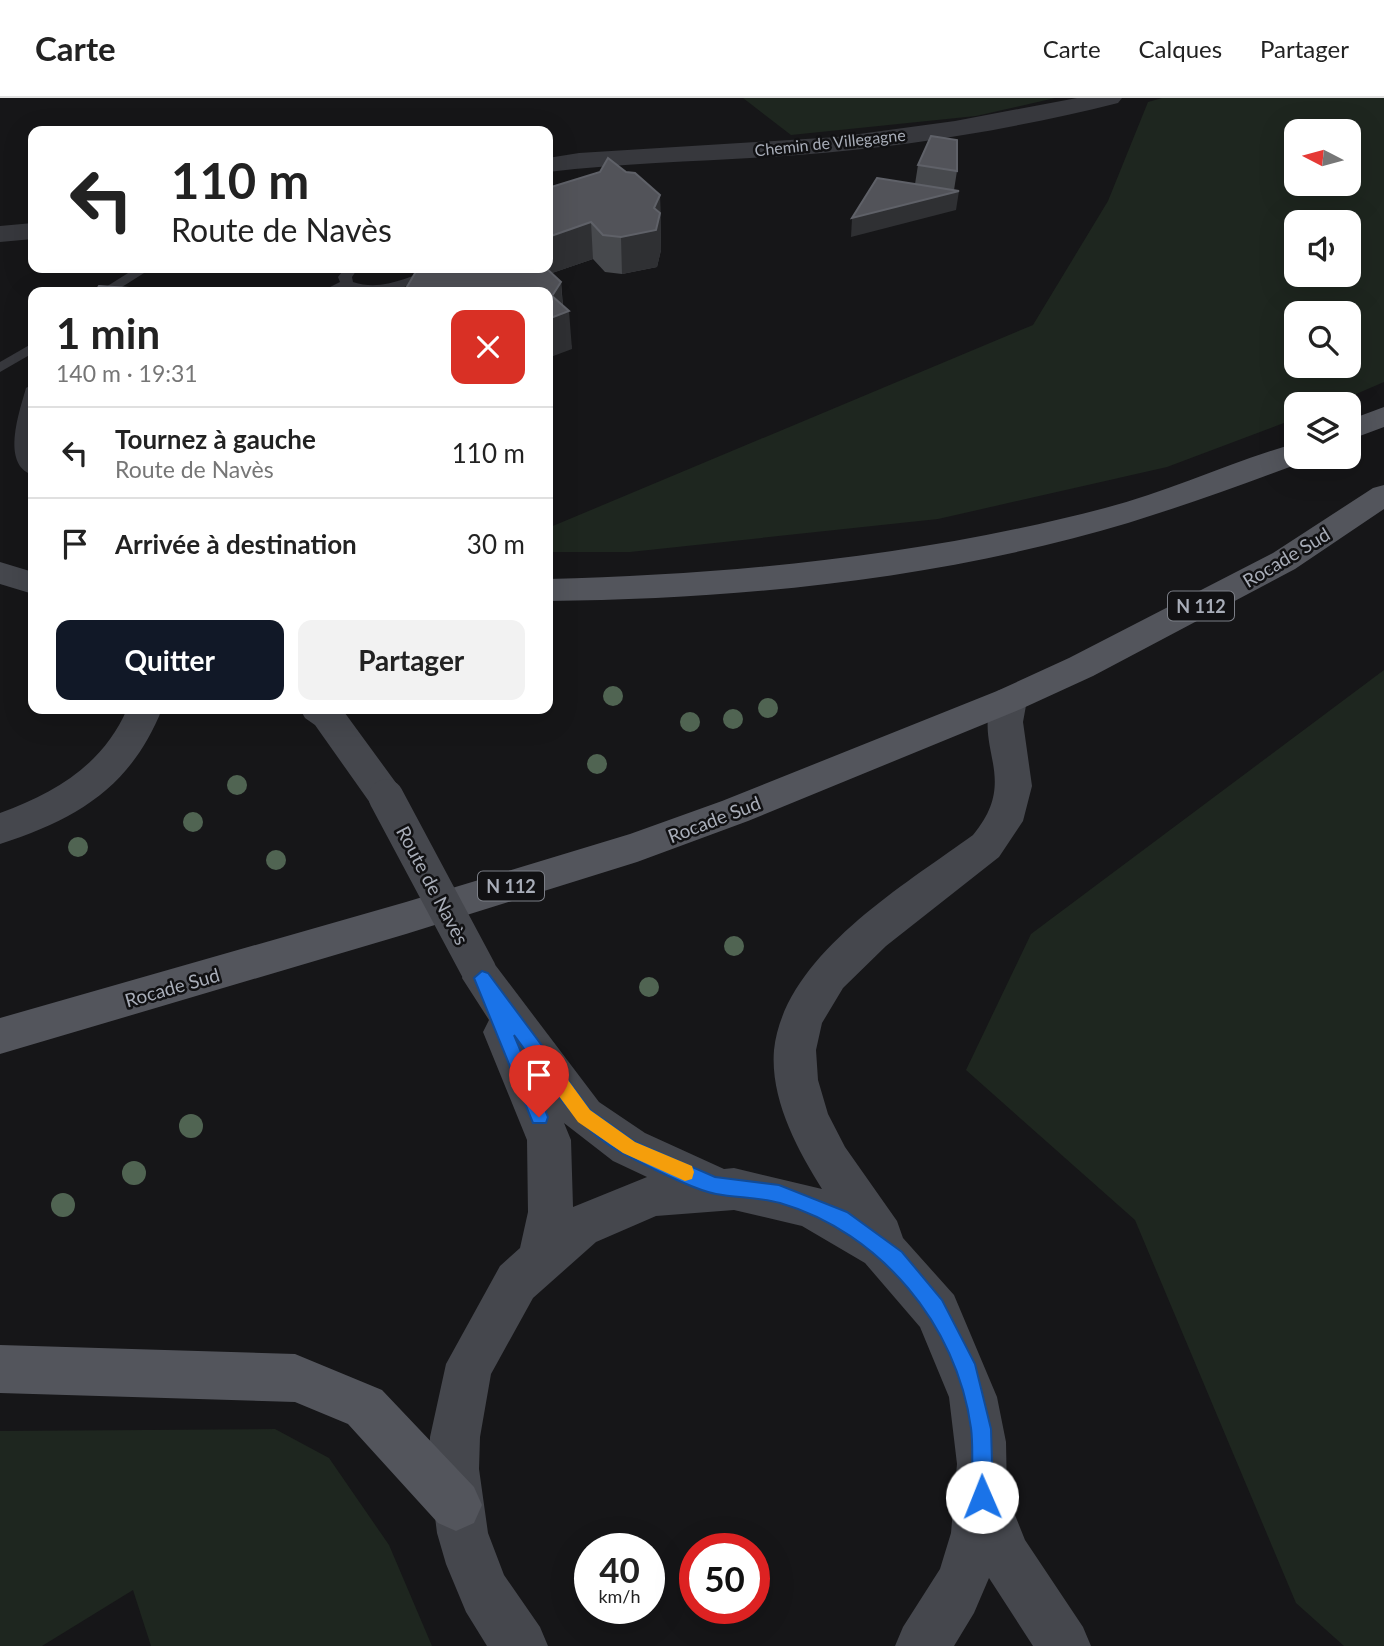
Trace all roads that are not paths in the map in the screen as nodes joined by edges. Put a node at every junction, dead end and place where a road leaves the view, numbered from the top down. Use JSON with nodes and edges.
{"nodes":[{"id":1,"x":1110,"y":98,"type":"edge"},
{"id":2,"x":553,"y":163,"type":"edge"},
{"id":3,"x":28,"y":231,"type":"edge"},
{"id":4,"x":0,"y":234,"type":"edge"},
{"id":5,"x":137,"y":273,"type":"edge"},
{"id":6,"x":348,"y":273,"type":"edge"},
{"id":7,"x":435,"y":274,"type":"edge"},
{"id":8,"x":347,"y":284,"type":"junction"},
{"id":9,"x":114,"y":287,"type":"edge"},
{"id":10,"x":340,"y":287,"type":"edge"},
{"id":11,"x":364,"y":287,"type":"edge"},
{"id":12,"x":390,"y":287,"type":"edge"},
{"id":13,"x":28,"y":350,"type":"edge"},
{"id":14,"x":0,"y":368,"type":"edge"},
{"id":15,"x":28,"y":413,"type":"edge"},
{"id":16,"x":1384,"y":416,"type":"edge"},
{"id":17,"x":1361,"y":426,"type":"edge"},
{"id":18,"x":1284,"y":458,"type":"edge"},
{"id":19,"x":28,"y":465,"type":"edge"},
{"id":20,"x":1384,"y":495,"type":"edge"},
{"id":21,"x":0,"y":565,"type":"edge"},
{"id":22,"x":28,"y":566,"type":"edge"},
{"id":23,"x":0,"y":573,"type":"edge"},
{"id":24,"x":28,"y":581,"type":"edge"},
{"id":25,"x":553,"y":590,"type":"edge"},
{"id":26,"x":1009,"y":700,"type":"junction"},
{"id":27,"x":142,"y":714,"type":"edge"},
{"id":28,"x":325,"y":714,"type":"edge"},
{"id":29,"x":359,"y":714,"type":"edge"},
{"id":30,"x":385,"y":795,"type":"junction"},
{"id":31,"x":0,"y":829,"type":"edge"},
{"id":32,"x":481,"y":975,"type":"junction"},
{"id":33,"x":0,"y":1036,"type":"edge"},
{"id":34,"x":714,"y":1185,"type":"junction"},
{"id":35,"x":542,"y":1255,"type":"junction"},
{"id":36,"x":895,"y":1259,"type":"junction"},
{"id":37,"x":0,"y":1369,"type":"edge"},
{"id":38,"x":982,"y":1497,"type":"junction"},
{"id":39,"x":456,"y":1506,"type":"junction"},
{"id":40,"x":510,"y":1639,"type":"edge"},
{"id":41,"x":922,"y":1646,"type":"edge"},
{"id":42,"x":1064,"y":1646,"type":"edge"}],
"edges":[{"from":1,"to":2,"type":"street","name":"Chemin de Villegagne"},
{"from":3,"to":4,"type":"street"},
{"from":5,"to":9,"type":"lane"},
{"from":6,"to":8,"type":"lane"},
{"from":7,"to":12,"type":"lane"},
{"from":8,"to":10,"type":"lane"},
{"from":8,"to":11,"type":"lane"},
{"from":13,"to":14,"type":"lane"},
{"from":15,"to":19,"type":"lane"},
{"from":16,"to":17,"type":"main road"},
{"from":18,"to":25,"type":"main road"},
{"from":20,"to":26,"type":"main road","name":"Rocade Sud","number":"N 112"},
{"from":21,"to":22,"type":"main road"},
{"from":23,"to":24,"type":"main road"},
{"from":26,"to":33,"type":"main road","name":"Rocade Sud","number":"N 112"},
{"from":26,"to":36,"type":"main road"},
{"from":27,"to":31,"type":"main road"},
{"from":28,"to":30,"type":"main road","name":"Route de Navès"},
{"from":29,"to":30,"type":"main road","name":"Route de Navès"},
{"from":30,"to":32,"type":"main road","name":"Route de Navès","bridge":true},
{"from":32,"to":34,"type":"main road","name":"Route de Navès"},
{"from":32,"to":35,"type":"main road","name":"Route de Navès"},
{"from":34,"to":35,"type":"main road","name":"Route de Navès"},
{"from":34,"to":36,"type":"main road","name":"Route de Navès"},
{"from":35,"to":39,"type":"main road","name":"Route de Navès"},
{"from":36,"to":38,"type":"main road","name":"Route de Navès"},
{"from":37,"to":39,"type":"main road"},
{"from":38,"to":41,"type":"main road","name":"Route de Navès"},
{"from":38,"to":42,"type":"main road","name":"Route de Navès"},
{"from":39,"to":40,"type":"main road","name":"Route de Navès"}]}
